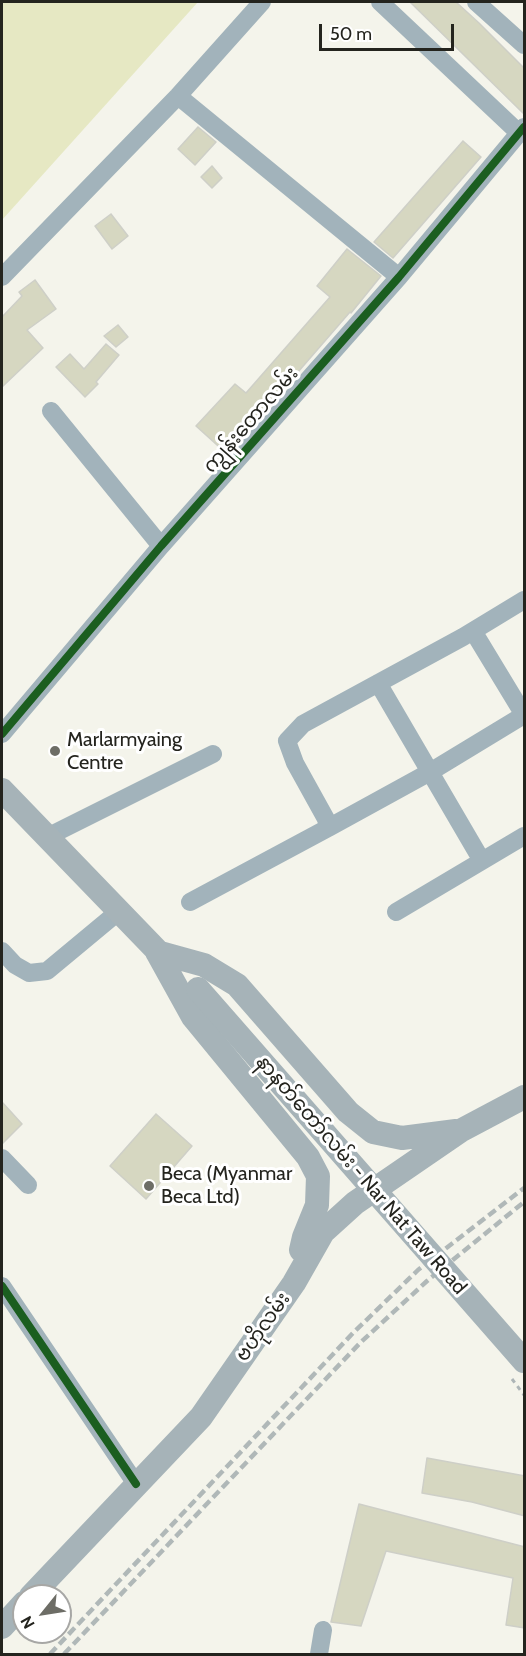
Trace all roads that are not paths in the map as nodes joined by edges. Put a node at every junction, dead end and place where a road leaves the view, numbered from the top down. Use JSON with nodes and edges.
{"nodes":[{"id":1,"x":262,"y":2,"type":"edge"},
{"id":2,"x":380,"y":2,"type":"edge"},
{"id":3,"x":476,"y":2,"type":"edge"},
{"id":4,"x":525,"y":45,"type":"edge"},
{"id":5,"x":178,"y":96,"type":"junction"},
{"id":6,"x":522,"y":130,"type":"edge"},
{"id":7,"x":2,"y":277,"type":"edge"},
{"id":8,"x":399,"y":277,"type":"junction"},
{"id":9,"x":51,"y":411,"type":"dead end"},
{"id":10,"x":161,"y":546,"type":"junction"},
{"id":11,"x":525,"y":600,"type":"edge"},
{"id":12,"x":473,"y":631,"type":"junction"},
{"id":13,"x":378,"y":683,"type":"junction"},
{"id":14,"x":524,"y":715,"type":"edge"},
{"id":15,"x":2,"y":734,"type":"edge"},
{"id":16,"x":213,"y":754,"type":"dead end"},
{"id":17,"x":430,"y":772,"type":"junction"},
{"id":18,"x":2,"y":790,"type":"edge"},
{"id":19,"x":328,"y":828,"type":"junction"},
{"id":20,"x":525,"y":836,"type":"edge"},
{"id":21,"x":47,"y":837,"type":"junction"},
{"id":22,"x":482,"y":861,"type":"junction"},
{"id":23,"x":190,"y":902,"type":"dead end"},
{"id":24,"x":118,"y":912,"type":"junction"},
{"id":25,"x":396,"y":912,"type":"dead end"},
{"id":26,"x":2,"y":951,"type":"edge"},
{"id":27,"x":157,"y":952,"type":"junction"},
{"id":28,"x":525,"y":1097,"type":"edge"},
{"id":29,"x":460,"y":1131,"type":"junction"},
{"id":30,"x":2,"y":1158,"type":"edge"},
{"id":31,"x":28,"y":1185,"type":"dead end"},
{"id":32,"x":294,"y":1283,"type":"junction"},
{"id":33,"x":2,"y":1286,"type":"edge"},
{"id":34,"x":525,"y":1361,"type":"edge"},
{"id":35,"x":136,"y":1484,"type":"junction"},
{"id":36,"x":42,"y":1584,"type":"edge"},
{"id":37,"x":323,"y":1630,"type":"dead end"},
{"id":38,"x":319,"y":1654,"type":"edge"}],
"edges":[{"from":1,"to":5,"type":"street"},
{"from":2,"to":6,"type":"street"},
{"from":3,"to":4,"type":"street"},
{"from":5,"to":7,"type":"street"},
{"from":5,"to":8,"type":"street"},
{"from":6,"to":8,"type":"street","name":"ကျွန်းတောလမ်း"},
{"from":8,"to":10,"type":"street","name":"ကျွန်းတောလမ်း"},
{"from":9,"to":10,"type":"street"},
{"from":10,"to":15,"type":"street","name":"ကျွန်းတောလမ်း"},
{"from":11,"to":12,"type":"street"},
{"from":12,"to":13,"type":"street"},
{"from":12,"to":14,"type":"street"},
{"from":13,"to":17,"type":"street"},
{"from":13,"to":19,"type":"street"},
{"from":14,"to":17,"type":"street"},
{"from":16,"to":21,"type":"street"},
{"from":17,"to":19,"type":"street"},
{"from":17,"to":22,"type":"street"},
{"from":18,"to":21,"type":"main road"},
{"from":19,"to":23,"type":"street"},
{"from":20,"to":22,"type":"street"},
{"from":21,"to":24,"type":"main road"},
{"from":22,"to":25,"type":"street"},
{"from":24,"to":26,"type":"street"},
{"from":24,"to":27,"type":"main road"},
{"from":27,"to":29,"type":"main road"},
{"from":27,"to":32,"type":"main road"},
{"from":27,"to":34,"type":"main road","name":"နာနတ်တော်လမ်း - Nar Nat Taw Road","bridge":true},
{"from":28,"to":29,"type":"main road","name":"ဗဟိုလမ်း"},
{"from":29,"to":32,"type":"main road","name":"ဗဟိုလမ်း"},
{"from":30,"to":31,"type":"street"},
{"from":32,"to":35,"type":"main road","name":"ဗဟိုလမ်း"},
{"from":33,"to":35,"type":"street"},
{"from":35,"to":36,"type":"main road","name":"ဗဟိုလမ်း"},
{"from":37,"to":38,"type":"street"}]}
